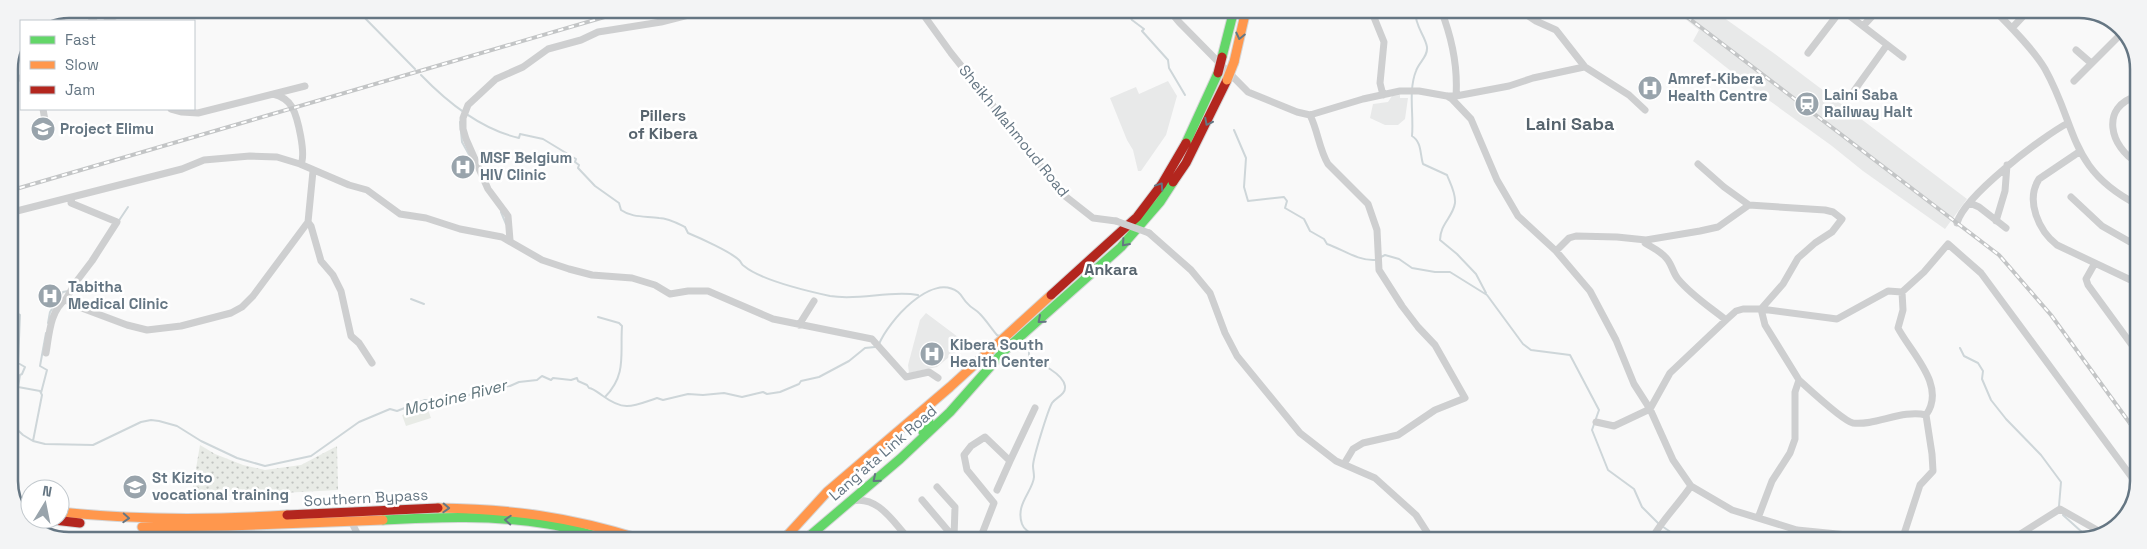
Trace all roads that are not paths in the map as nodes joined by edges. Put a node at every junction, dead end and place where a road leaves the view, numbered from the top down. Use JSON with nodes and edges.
{"nodes":[{"id":1,"x":677,"y":18,"type":"edge"},
{"id":2,"x":926,"y":18,"type":"edge"},
{"id":3,"x":1177,"y":18,"type":"edge"},
{"id":4,"x":1232,"y":18,"type":"edge"},
{"id":5,"x":1244,"y":18,"type":"edge"},
{"id":6,"x":1374,"y":18,"type":"edge"},
{"id":7,"x":1444,"y":18,"type":"edge"},
{"id":8,"x":1532,"y":18,"type":"edge"},
{"id":9,"x":1835,"y":18,"type":"edge"},
{"id":10,"x":1852,"y":18,"type":"edge"},
{"id":11,"x":1870,"y":18,"type":"edge"},
{"id":12,"x":2003,"y":18,"type":"edge"},
{"id":13,"x":2021,"y":18,"type":"edge"},
{"id":14,"x":1863,"y":26,"type":"junction"},
{"id":15,"x":2012,"y":28,"type":"junction"},
{"id":16,"x":2118,"y":37,"type":"edge"},
{"id":17,"x":1887,"y":45,"type":"junction"},
{"id":18,"x":2076,"y":50,"type":"dead end"},
{"id":19,"x":1808,"y":53,"type":"dead end"},
{"id":20,"x":1903,"y":57,"type":"dead end"},
{"id":21,"x":2091,"y":63,"type":"junction"},
{"id":22,"x":1584,"y":67,"type":"junction"},
{"id":23,"x":2074,"y":81,"type":"dead end"},
{"id":24,"x":305,"y":86,"type":"dead end"},
{"id":25,"x":273,"y":94,"type":"junction"},
{"id":26,"x":1383,"y":95,"type":"junction"},
{"id":27,"x":1851,"y":95,"type":"dead end"},
{"id":28,"x":1447,"y":96,"type":"junction"},
{"id":29,"x":1456,"y":96,"type":"junction"},
{"id":30,"x":2129,"y":100,"type":"edge"},
{"id":31,"x":43,"y":110,"type":"edge"},
{"id":32,"x":175,"y":110,"type":"edge"},
{"id":33,"x":1645,"y":110,"type":"dead end"},
{"id":34,"x":1310,"y":115,"type":"junction"},
{"id":35,"x":2068,"y":123,"type":"junction"},
{"id":36,"x":47,"y":132,"type":"dead end"},
{"id":37,"x":2079,"y":152,"type":"junction"},
{"id":38,"x":2129,"y":156,"type":"edge"},
{"id":39,"x":301,"y":164,"type":"junction"},
{"id":40,"x":1698,"y":164,"type":"dead end"},
{"id":41,"x":2007,"y":165,"type":"junction"},
{"id":42,"x":313,"y":171,"type":"junction"},
{"id":43,"x":72,"y":197,"type":"junction"},
{"id":44,"x":2071,"y":197,"type":"dead end"},
{"id":45,"x":2129,"y":201,"type":"edge"},
{"id":46,"x":1970,"y":203,"type":"junction"},
{"id":47,"x":1749,"y":205,"type":"junction"},
{"id":48,"x":18,"y":211,"type":"edge"},
{"id":49,"x":1996,"y":221,"type":"junction"},
{"id":50,"x":308,"y":222,"type":"junction"},
{"id":51,"x":1957,"y":223,"type":"dead end"},
{"id":52,"x":2006,"y":228,"type":"dead end"},
{"id":53,"x":510,"y":240,"type":"junction"},
{"id":54,"x":1646,"y":240,"type":"junction"},
{"id":55,"x":2129,"y":242,"type":"edge"},
{"id":56,"x":1556,"y":251,"type":"junction"},
{"id":57,"x":2095,"y":263,"type":"junction"},
{"id":58,"x":2130,"y":279,"type":"edge"},
{"id":59,"x":1902,"y":292,"type":"junction"},
{"id":60,"x":66,"y":299,"type":"junction"},
{"id":61,"x":814,"y":301,"type":"dead end"},
{"id":62,"x":1761,"y":309,"type":"junction"},
{"id":63,"x":1726,"y":320,"type":"junction"},
{"id":64,"x":799,"y":325,"type":"junction"},
{"id":65,"x":2130,"y":342,"type":"edge"},
{"id":66,"x":46,"y":353,"type":"dead end"},
{"id":67,"x":372,"y":363,"type":"dead end"},
{"id":68,"x":938,"y":378,"type":"dead end"},
{"id":69,"x":1799,"y":380,"type":"junction"},
{"id":70,"x":1035,"y":408,"type":"dead end"},
{"id":71,"x":1650,"y":409,"type":"junction"},
{"id":72,"x":1926,"y":415,"type":"junction"},
{"id":73,"x":1597,"y":423,"type":"dead end"},
{"id":74,"x":868,"y":458,"type":"junction"},
{"id":75,"x":900,"y":459,"type":"junction"},
{"id":76,"x":1010,"y":461,"type":"junction"},
{"id":77,"x":1344,"y":464,"type":"junction"},
{"id":78,"x":2130,"y":475,"type":"edge"},
{"id":79,"x":1690,"y":486,"type":"junction"},
{"id":80,"x":937,"y":488,"type":"dead end"},
{"id":81,"x":997,"y":490,"type":"dead end"},
{"id":82,"x":922,"y":500,"type":"dead end"},
{"id":83,"x":849,"y":502,"type":"junction"},
{"id":84,"x":70,"y":513,"type":"edge"},
{"id":85,"x":1758,"y":518,"type":"junction"},
{"id":86,"x":350,"y":521,"type":"junction"},
{"id":87,"x":70,"y":522,"type":"edge"},
{"id":88,"x":115,"y":526,"type":"dead end"},
{"id":89,"x":133,"y":527,"type":"dead end"},
{"id":90,"x":2095,"y":529,"type":"edge"},
{"id":91,"x":356,"y":532,"type":"edge"},
{"id":92,"x":577,"y":532,"type":"edge"},
{"id":93,"x":619,"y":532,"type":"edge"},
{"id":94,"x":790,"y":532,"type":"edge"},
{"id":95,"x":814,"y":532,"type":"edge"},
{"id":96,"x":902,"y":532,"type":"edge"},
{"id":97,"x":950,"y":532,"type":"edge"},
{"id":98,"x":955,"y":532,"type":"edge"},
{"id":99,"x":983,"y":532,"type":"edge"},
{"id":100,"x":1427,"y":532,"type":"edge"},
{"id":101,"x":1656,"y":532,"type":"edge"},
{"id":102,"x":1817,"y":532,"type":"edge"},
{"id":103,"x":1905,"y":532,"type":"edge"},
{"id":104,"x":2024,"y":532,"type":"edge"}],
"edges":[{"from":1,"to":53,"type":"street"},
{"from":2,"to":77,"type":"street","name":"Sheikh Mahmoud Road","bridge":true},
{"from":3,"to":34,"type":"street"},
{"from":74,"to":4,"type":"main road","name":"Lang'ata Link Road","one_way":true,"bridge":true},
{"from":5,"to":75,"type":"main road","name":"Lang'ata Link Road","one_way":true,"bridge":true},
{"from":6,"to":26,"type":"street"},
{"from":7,"to":29,"type":"street"},
{"from":8,"to":22,"type":"street"},
{"from":9,"to":19,"type":"street"},
{"from":10,"to":14,"type":"street"},
{"from":11,"to":14,"type":"street"},
{"from":12,"to":15,"type":"street"},
{"from":13,"to":15,"type":"street"},
{"from":14,"to":17,"type":"street"},
{"from":15,"to":35,"type":"street"},
{"from":16,"to":21,"type":"street"},
{"from":17,"to":20,"type":"street"},
{"from":17,"to":27,"type":"street"},
{"from":18,"to":21,"type":"street"},
{"from":21,"to":23,"type":"street"},
{"from":22,"to":29,"type":"street"},
{"from":22,"to":33,"type":"street"},
{"from":24,"to":25,"type":"street"},
{"from":25,"to":32,"type":"street"},
{"from":25,"to":39,"type":"street"},
{"from":26,"to":28,"type":"street"},
{"from":26,"to":34,"type":"street"},
{"from":28,"to":29,"type":"street"},
{"from":28,"to":56,"type":"street"},
{"from":30,"to":38,"type":"street"},
{"from":31,"to":36,"type":"street"},
{"from":34,"to":77,"type":"street"},
{"from":35,"to":37,"type":"street"},
{"from":35,"to":41,"type":"street"},
{"from":37,"to":45,"type":"street"},
{"from":37,"to":57,"type":"street"},
{"from":39,"to":42,"type":"street"},
{"from":39,"to":43,"type":"street"},
{"from":40,"to":47,"type":"street"},
{"from":41,"to":46,"type":"street"},
{"from":41,"to":49,"type":"street"},
{"from":42,"to":50,"type":"street"},
{"from":42,"to":53,"type":"street"},
{"from":43,"to":48,"type":"street"},
{"from":43,"to":60,"type":"street"},
{"from":44,"to":55,"type":"street"},
{"from":46,"to":49,"type":"street"},
{"from":46,"to":51,"type":"street"},
{"from":47,"to":54,"type":"street"},
{"from":47,"to":62,"type":"street"},
{"from":49,"to":52,"type":"street"},
{"from":50,"to":60,"type":"street"},
{"from":50,"to":67,"type":"street"},
{"from":53,"to":64,"type":"street"},
{"from":54,"to":56,"type":"street"},
{"from":54,"to":63,"type":"street"},
{"from":56,"to":71,"type":"street"},
{"from":57,"to":58,"type":"street"},
{"from":57,"to":65,"type":"street"},
{"from":59,"to":62,"type":"street"},
{"from":59,"to":72,"type":"street"},
{"from":59,"to":78,"type":"street"},
{"from":60,"to":66,"type":"street"},
{"from":61,"to":64,"type":"street"},
{"from":62,"to":63,"type":"street"},
{"from":62,"to":69,"type":"street"},
{"from":63,"to":71,"type":"street"},
{"from":64,"to":68,"type":"street"},
{"from":69,"to":72,"type":"street"},
{"from":69,"to":85,"type":"street"},
{"from":70,"to":76,"type":"street"},
{"from":71,"to":73,"type":"street"},
{"from":71,"to":79,"type":"street"},
{"from":72,"to":103,"type":"street"},
{"from":74,"to":75,"type":"main road"},
{"from":74,"to":94,"type":"main road","name":"Lang'ata Link Road"},
{"from":75,"to":83,"type":"main road","name":"Lang'ata Link Road","one_way":true},
{"from":76,"to":81,"type":"street"},
{"from":76,"to":99,"type":"street"},
{"from":77,"to":100,"type":"street","name":"Sheikh Mahmoud Road"},
{"from":79,"to":85,"type":"street"},
{"from":79,"to":101,"type":"street"},
{"from":80,"to":98,"type":"street"},
{"from":82,"to":97,"type":"street"},
{"from":83,"to":95,"type":"main road","name":"Lang'ata Link Road"},
{"from":83,"to":96,"type":"street"},
{"from":84,"to":93,"type":"main road","name":"Southern Bypass","one_way":true},
{"from":85,"to":102,"type":"street"},
{"from":86,"to":89,"type":"main road","name":"Southern Bypass"},
{"from":86,"to":91,"type":"street"},
{"from":92,"to":86,"type":"main road","name":"Southern Bypass","one_way":true},
{"from":87,"to":88,"type":"main road"},
{"from":90,"to":104,"type":"street"}]}
